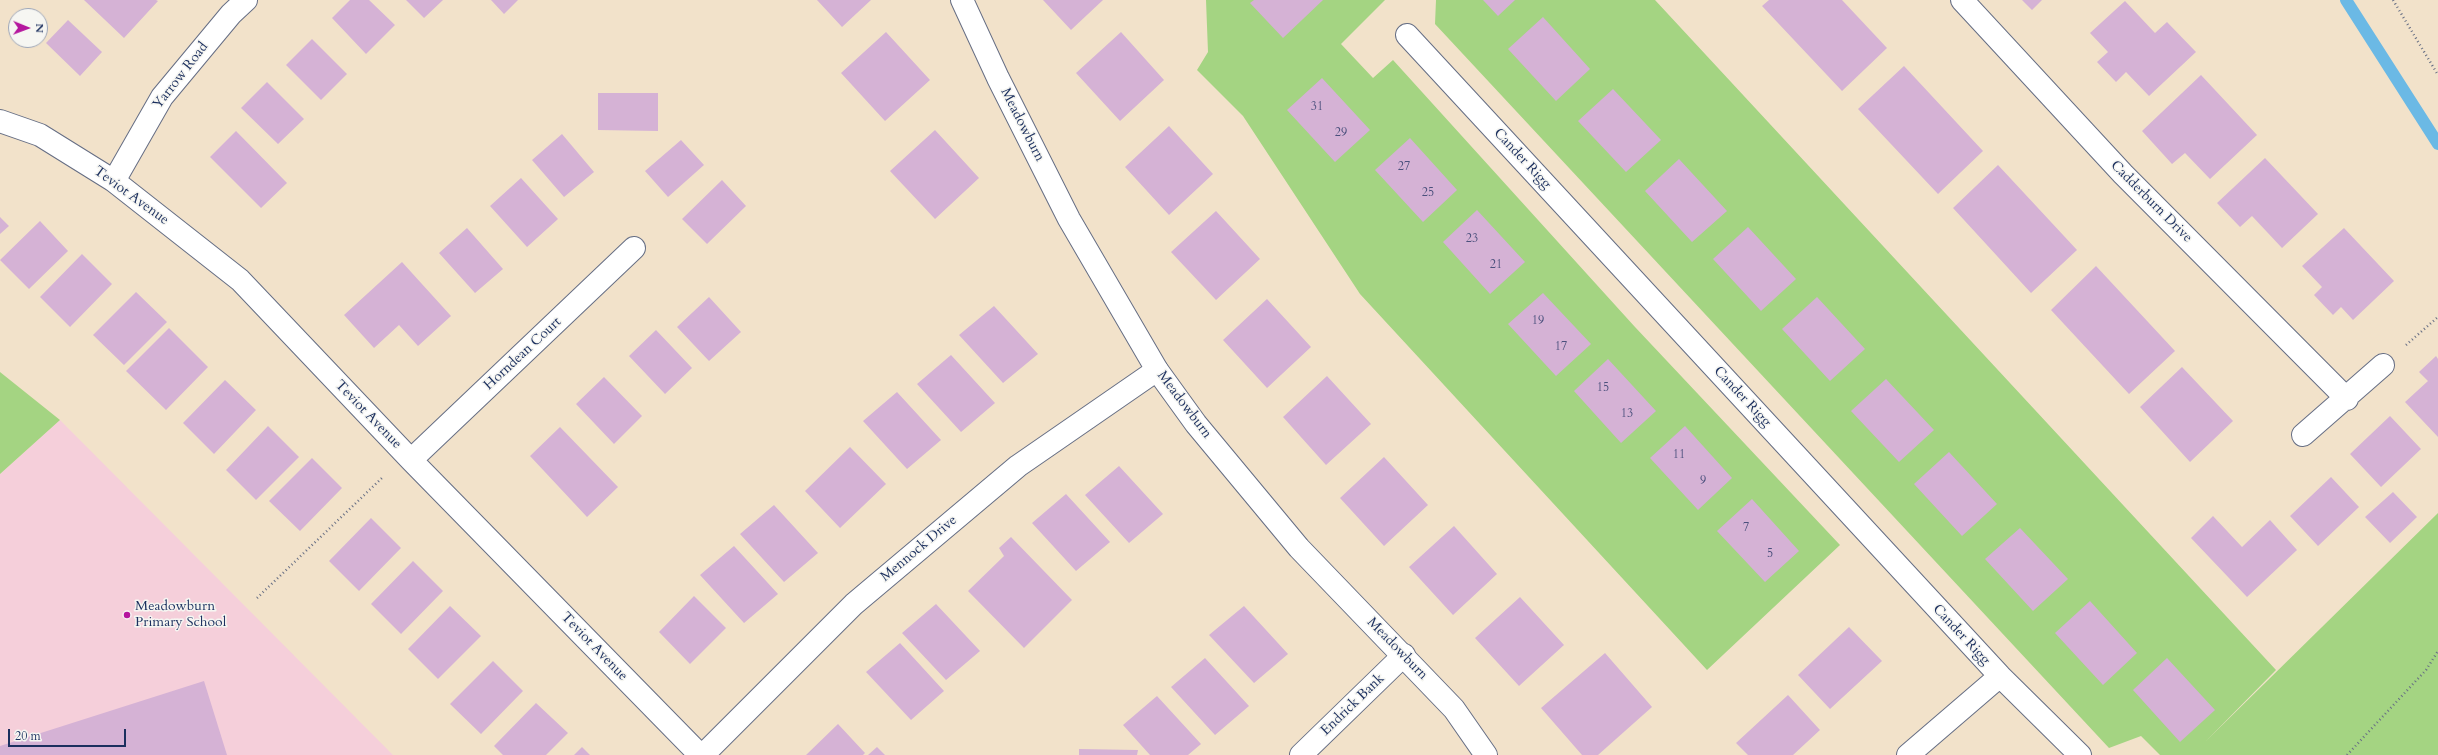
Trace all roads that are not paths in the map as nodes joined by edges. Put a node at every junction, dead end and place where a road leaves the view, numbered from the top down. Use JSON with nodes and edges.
{"nodes":[{"id":1,"x":246,"y":0,"type":"edge"},
{"id":2,"x":962,"y":0,"type":"edge"},
{"id":3,"x":1962,"y":0,"type":"edge"},
{"id":4,"x":1407,"y":34,"type":"dead end"},
{"id":5,"x":0,"y":121,"type":"edge"},
{"id":6,"x":114,"y":181,"type":"junction"},
{"id":7,"x":634,"y":248,"type":"dead end"},
{"id":8,"x":2383,"y":365,"type":"road end"},
{"id":9,"x":1157,"y":370,"type":"junction"},
{"id":10,"x":2347,"y":398,"type":"junction"},
{"id":11,"x":2303,"y":435,"type":"dead end"},
{"id":12,"x":408,"y":457,"type":"junction"},
{"id":13,"x":1404,"y":655,"type":"junction"},
{"id":14,"x":2000,"y":676,"type":"junction"},
{"id":15,"x":702,"y":755,"type":"edge"},
{"id":16,"x":1301,"y":755,"type":"edge"},
{"id":17,"x":1486,"y":755,"type":"edge"},
{"id":18,"x":1908,"y":755,"type":"edge"},
{"id":19,"x":2080,"y":755,"type":"edge"}],
"edges":[{"from":1,"to":6,"type":"street","name":"Yarrow Road"},
{"from":2,"to":9,"type":"street","name":"Meadowburn"},
{"from":3,"to":10,"type":"street","name":"Cadderburn Drive"},
{"from":4,"to":14,"type":"street","name":"Cander Rigg"},
{"from":5,"to":6,"type":"street","name":"Teviot Avenue"},
{"from":6,"to":12,"type":"street","name":"Teviot Avenue"},
{"from":7,"to":12,"type":"street","name":"Horndean Court"},
{"from":8,"to":10,"type":"street"},
{"from":9,"to":13,"type":"street","name":"Meadowburn"},
{"from":9,"to":15,"type":"street","name":"Mennock Drive"},
{"from":10,"to":11,"type":"street"},
{"from":12,"to":15,"type":"street","name":"Teviot Avenue"},
{"from":13,"to":16,"type":"street","name":"Endrick Bank"},
{"from":13,"to":17,"type":"street","name":"Meadowburn"},
{"from":14,"to":18,"type":"street"},
{"from":14,"to":19,"type":"street","name":"Cander Rigg"}]}
